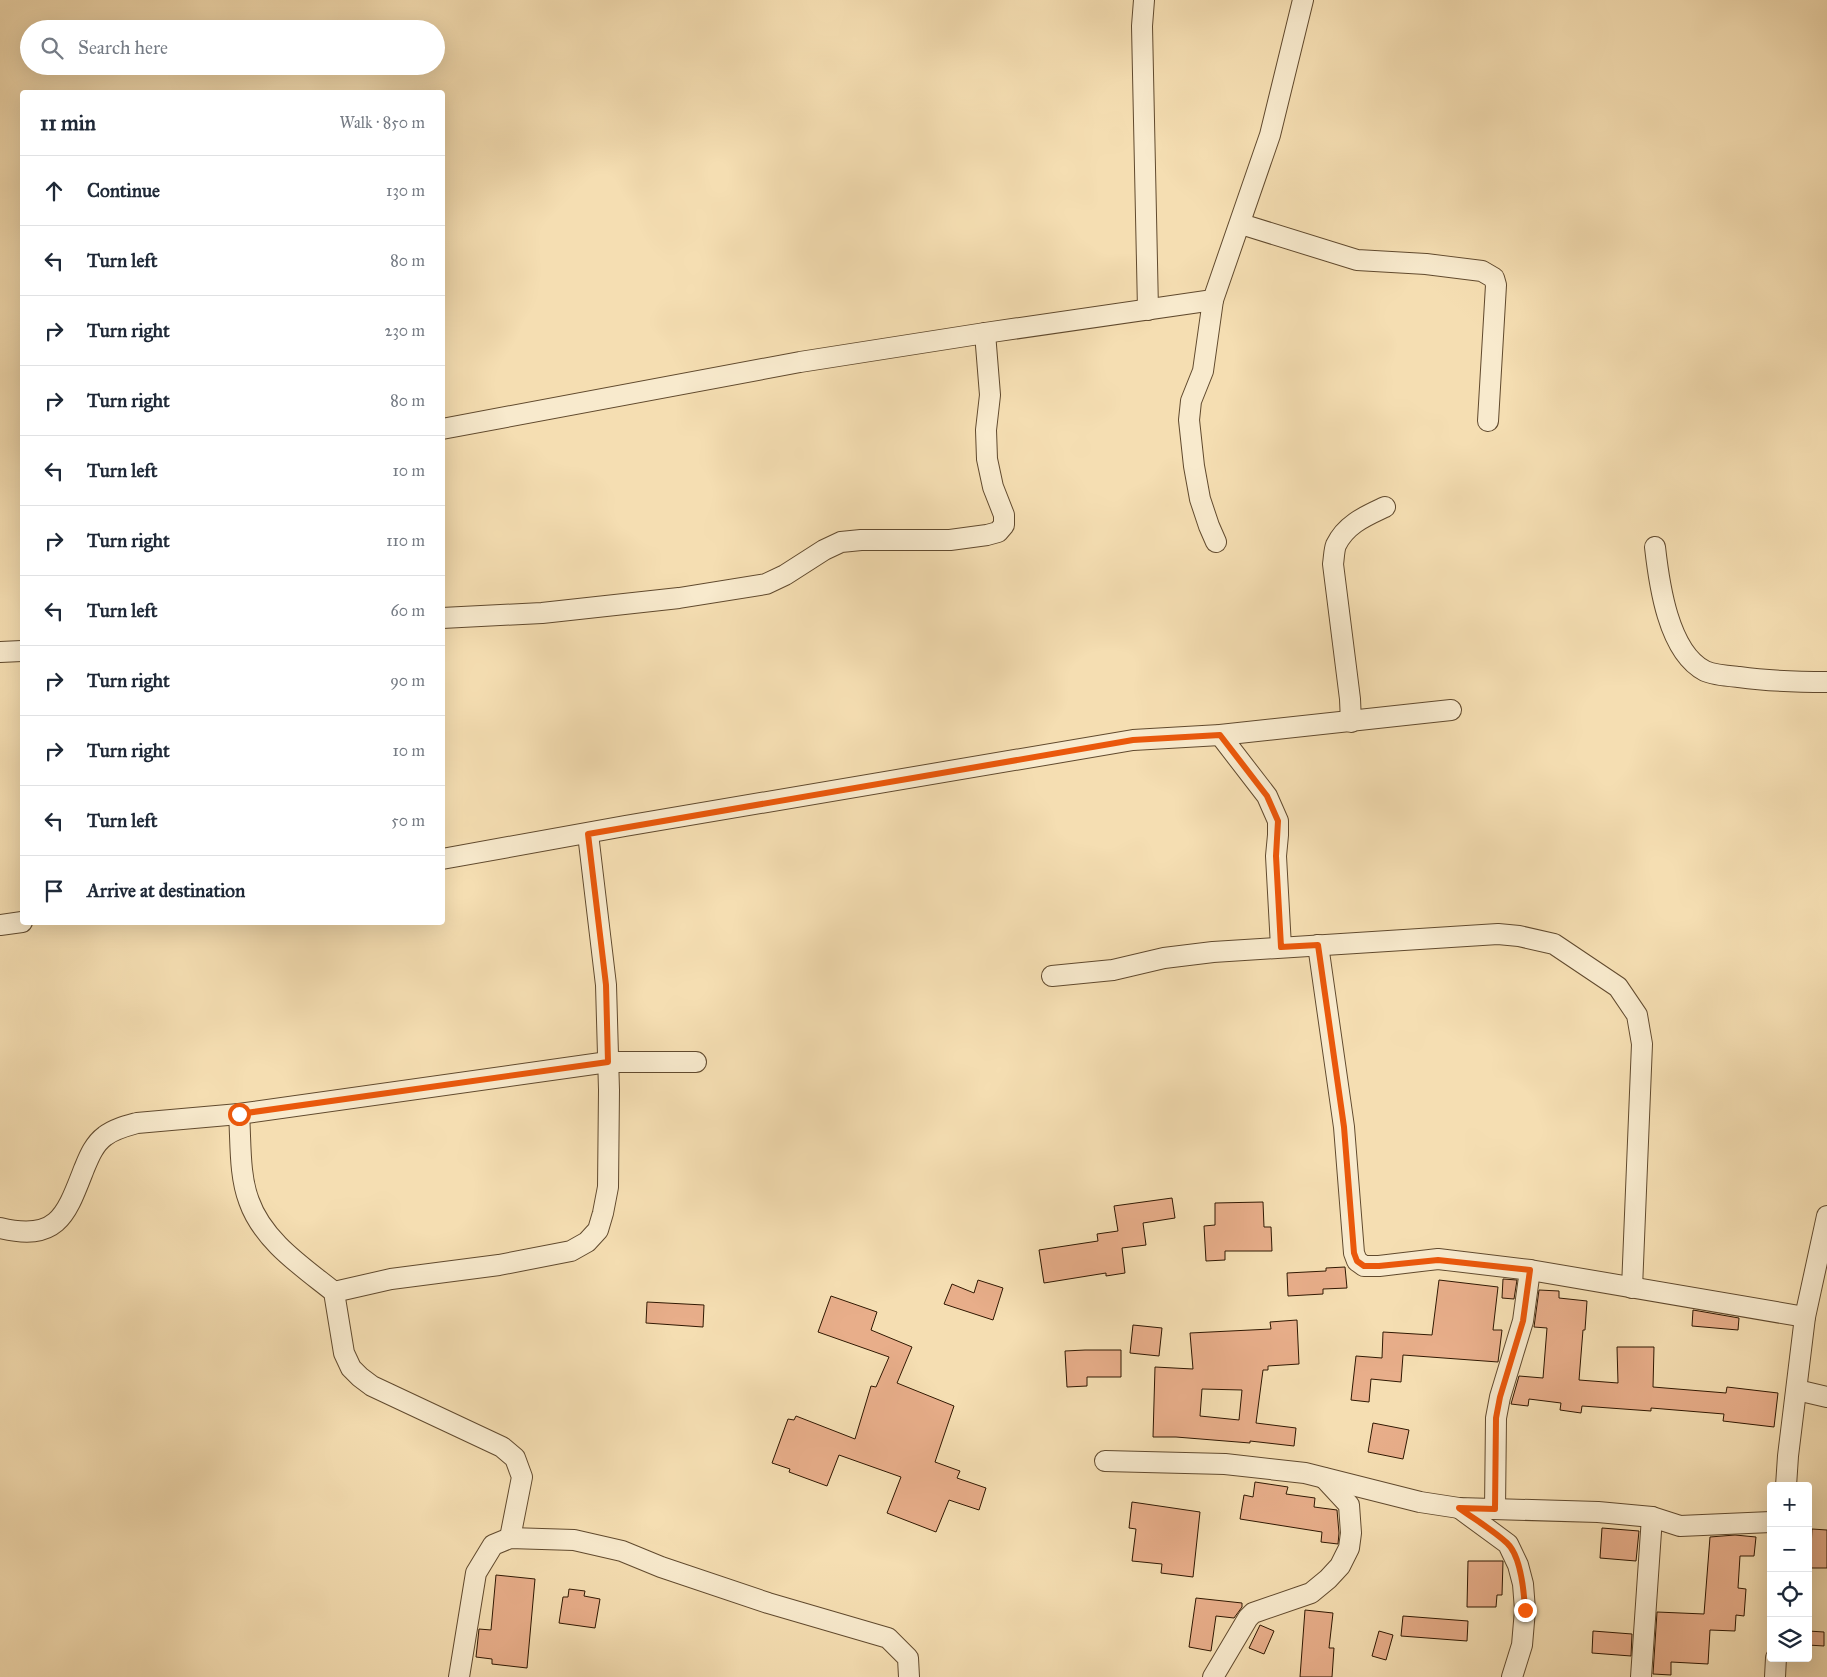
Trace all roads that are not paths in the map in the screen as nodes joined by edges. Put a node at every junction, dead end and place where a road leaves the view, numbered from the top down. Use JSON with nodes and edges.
{"nodes":[{"id":1,"x":1144,"y":0,"type":"edge"},
{"id":2,"x":1303,"y":0,"type":"edge"},
{"id":3,"x":1241,"y":224,"type":"junction"},
{"id":4,"x":1213,"y":300,"type":"junction"},
{"id":5,"x":1148,"y":310,"type":"junction"},
{"id":6,"x":985,"y":333,"type":"junction"},
{"id":7,"x":1488,"y":421,"type":"dead end"},
{"id":8,"x":445,"y":428,"type":"edge"},
{"id":9,"x":1385,"y":507,"type":"dead end"},
{"id":10,"x":1216,"y":542,"type":"dead end"},
{"id":11,"x":1654,"y":547,"type":"dead end"},
{"id":12,"x":445,"y":618,"type":"edge"},
{"id":13,"x":20,"y":651,"type":"edge"},
{"id":14,"x":0,"y":652,"type":"edge"},
{"id":15,"x":1827,"y":682,"type":"edge"},
{"id":16,"x":1451,"y":710,"type":"dead end"},
{"id":17,"x":1351,"y":722,"type":"junction"},
{"id":18,"x":1220,"y":735,"type":"junction"},
{"id":19,"x":588,"y":834,"type":"junction"},
{"id":20,"x":445,"y":858,"type":"edge"},
{"id":21,"x":20,"y":922,"type":"edge"},
{"id":22,"x":0,"y":925,"type":"edge"},
{"id":23,"x":1318,"y":945,"type":"junction"},
{"id":24,"x":1281,"y":947,"type":"junction"},
{"id":25,"x":1052,"y":976,"type":"dead end"},
{"id":26,"x":608,"y":1062,"type":"junction"},
{"id":27,"x":696,"y":1062,"type":"dead end"},
{"id":28,"x":239,"y":1114,"type":"junction"},
{"id":29,"x":1827,"y":1216,"type":"edge"},
{"id":30,"x":0,"y":1228,"type":"edge"},
{"id":31,"x":1530,"y":1270,"type":"junction"},
{"id":32,"x":1632,"y":1288,"type":"junction"},
{"id":33,"x":334,"y":1292,"type":"junction"},
{"id":34,"x":1805,"y":1317,"type":"junction"},
{"id":35,"x":1797,"y":1390,"type":"junction"},
{"id":36,"x":1827,"y":1397,"type":"edge"},
{"id":37,"x":1106,"y":1461,"type":"dead end"},
{"id":38,"x":1324,"y":1478,"type":"junction"},
{"id":39,"x":1786,"y":1482,"type":"edge"},
{"id":40,"x":1459,"y":1508,"type":"junction"},
{"id":41,"x":1495,"y":1509,"type":"junction"},
{"id":42,"x":1652,"y":1517,"type":"junction"},
{"id":43,"x":1767,"y":1522,"type":"edge"},
{"id":44,"x":510,"y":1538,"type":"junction"},
{"id":45,"x":1776,"y":1662,"type":"edge"},
{"id":46,"x":459,"y":1677,"type":"edge"},
{"id":47,"x":908,"y":1677,"type":"edge"},
{"id":48,"x":1213,"y":1677,"type":"edge"},
{"id":49,"x":1512,"y":1677,"type":"edge"},
{"id":50,"x":1641,"y":1677,"type":"edge"},
{"id":51,"x":1775,"y":1677,"type":"edge"}],
"edges":[{"from":1,"to":5,"type":"street"},
{"from":2,"to":3,"type":"street"},
{"from":3,"to":4,"type":"street"},
{"from":3,"to":7,"type":"street"},
{"from":4,"to":5,"type":"street"},
{"from":4,"to":10,"type":"street"},
{"from":5,"to":6,"type":"street"},
{"from":6,"to":8,"type":"street"},
{"from":6,"to":12,"type":"street"},
{"from":9,"to":17,"type":"street"},
{"from":11,"to":15,"type":"street"},
{"from":13,"to":14,"type":"street"},
{"from":16,"to":17,"type":"street"},
{"from":17,"to":18,"type":"street"},
{"from":18,"to":19,"type":"street"},
{"from":18,"to":24,"type":"street"},
{"from":19,"to":20,"type":"street"},
{"from":19,"to":26,"type":"street"},
{"from":21,"to":22,"type":"street"},
{"from":23,"to":24,"type":"street"},
{"from":23,"to":31,"type":"street"},
{"from":23,"to":32,"type":"street"},
{"from":24,"to":25,"type":"street"},
{"from":26,"to":27,"type":"street"},
{"from":26,"to":28,"type":"street"},
{"from":26,"to":33,"type":"street"},
{"from":28,"to":30,"type":"street"},
{"from":28,"to":33,"type":"street"},
{"from":29,"to":34,"type":"street"},
{"from":31,"to":32,"type":"street"},
{"from":31,"to":41,"type":"street"},
{"from":32,"to":34,"type":"street"},
{"from":33,"to":44,"type":"street"},
{"from":34,"to":35,"type":"street"},
{"from":35,"to":36,"type":"street"},
{"from":35,"to":39,"type":"street"},
{"from":37,"to":38,"type":"street"},
{"from":38,"to":40,"type":"street"},
{"from":38,"to":48,"type":"street"},
{"from":40,"to":41,"type":"street"},
{"from":40,"to":49,"type":"street"},
{"from":41,"to":42,"type":"street"},
{"from":42,"to":43,"type":"street"},
{"from":42,"to":50,"type":"street"},
{"from":44,"to":46,"type":"street"},
{"from":44,"to":47,"type":"street"},
{"from":45,"to":51,"type":"street"}]}
